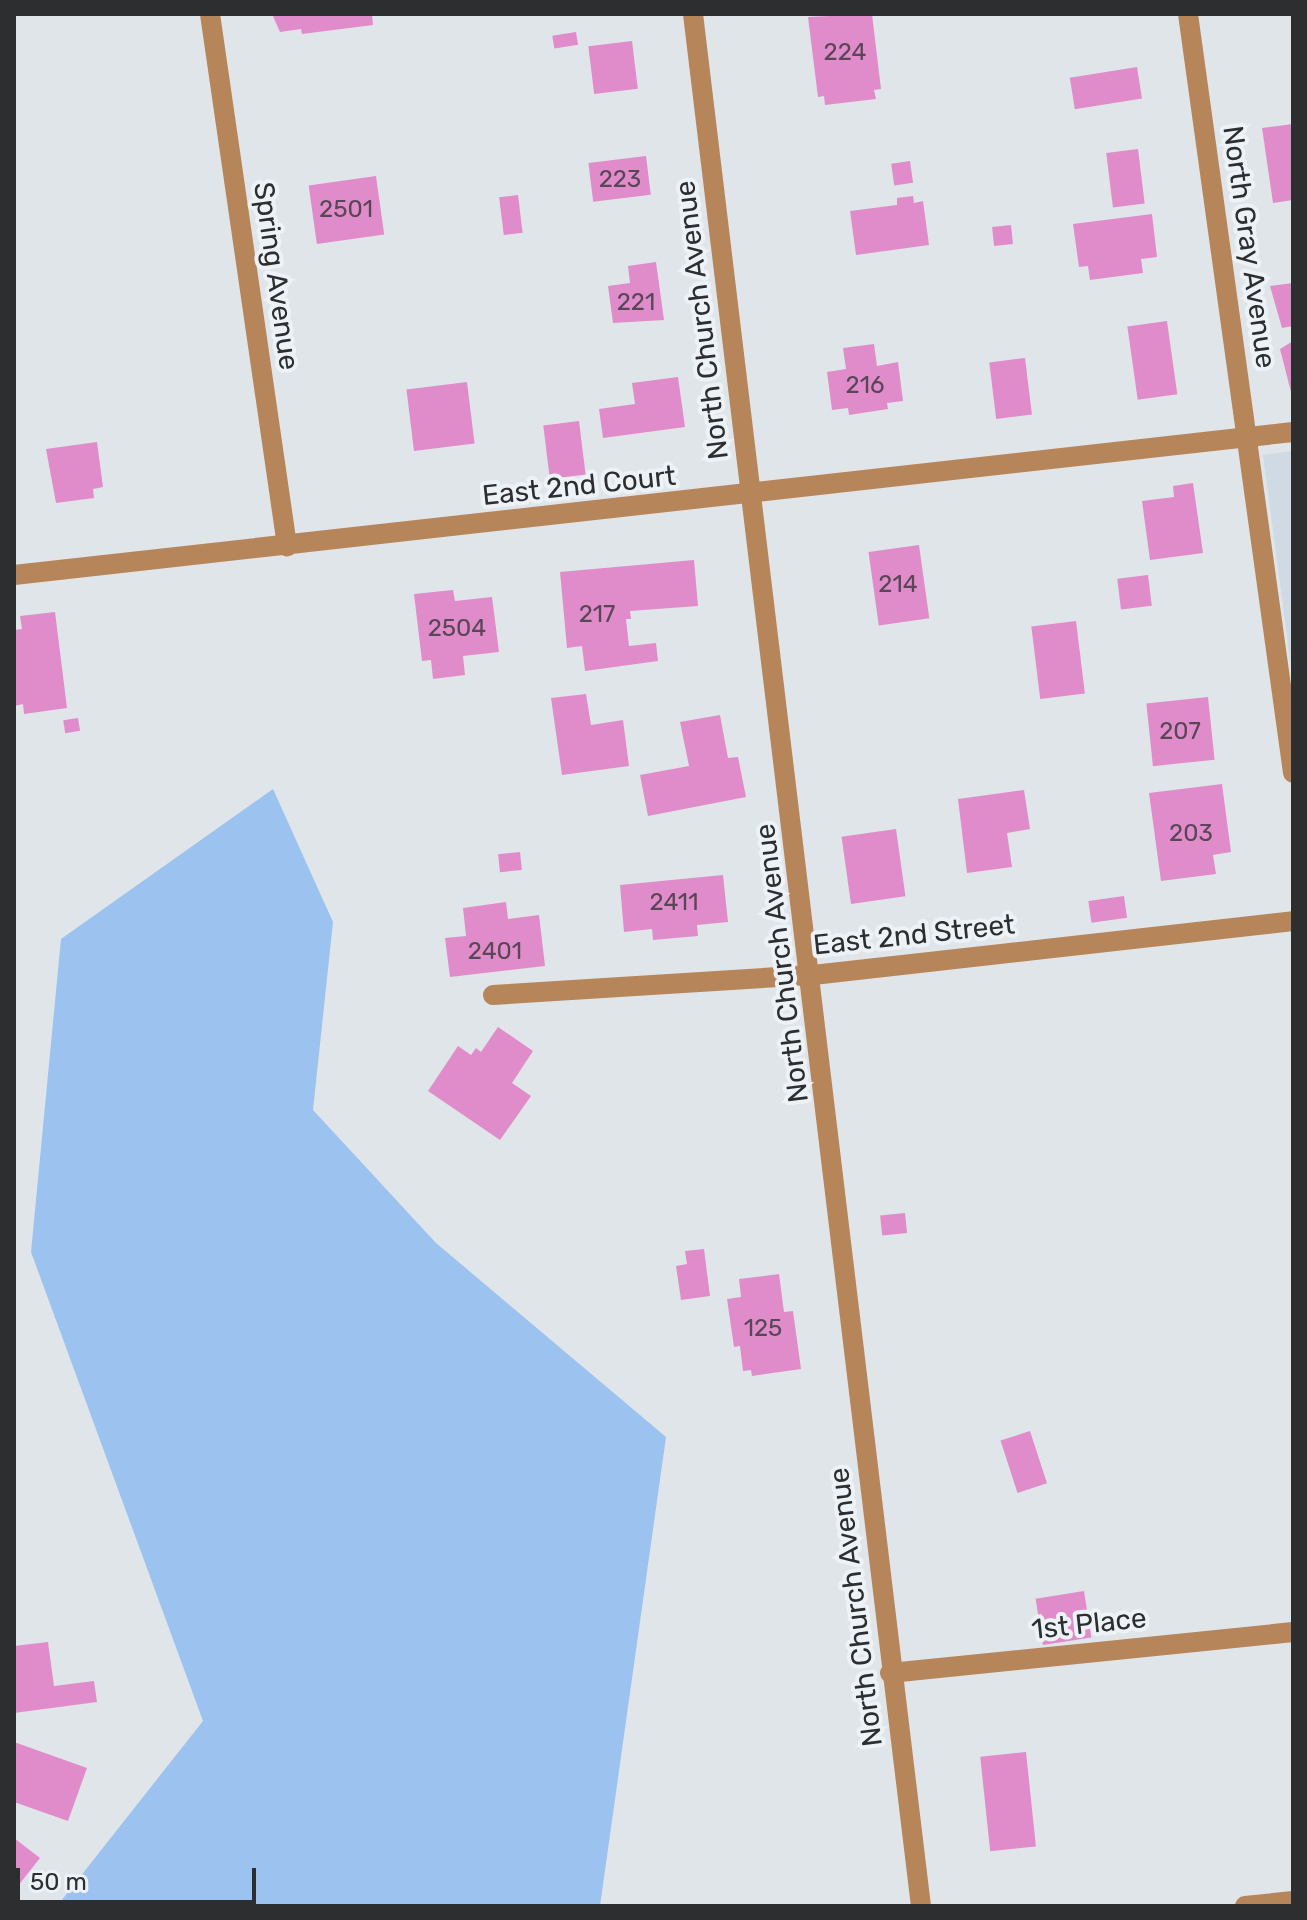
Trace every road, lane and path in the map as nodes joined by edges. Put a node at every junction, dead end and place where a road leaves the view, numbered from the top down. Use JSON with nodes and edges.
{"nodes":[{"id":1,"x":210,"y":14,"type":"edge"},
{"id":2,"x":693,"y":14,"type":"edge"},
{"id":3,"x":1188,"y":14,"type":"edge"},
{"id":4,"x":1293,"y":432,"type":"edge"},
{"id":5,"x":1248,"y":437,"type":"junction"},
{"id":6,"x":752,"y":496,"type":"junction"},
{"id":7,"x":287,"y":546,"type":"junction"},
{"id":8,"x":14,"y":575,"type":"edge"},
{"id":9,"x":1293,"y":773,"type":"edge"},
{"id":10,"x":1293,"y":921,"type":"edge"},
{"id":11,"x":813,"y":975,"type":"junction"},
{"id":12,"x":493,"y":995,"type":"dead end"},
{"id":13,"x":1293,"y":1632,"type":"edge"},
{"id":14,"x":890,"y":1673,"type":"junction"},
{"id":15,"x":1293,"y":1901,"type":"edge"},
{"id":16,"x":921,"y":1906,"type":"edge"},
{"id":17,"x":1245,"y":1906,"type":"edge"}],
"edges":[{"from":1,"to":7,"type":"street","name":"Spring Avenue"},
{"from":2,"to":6,"type":"street","name":"North Church Avenue"},
{"from":3,"to":5,"type":"street","name":"North Gray Avenue"},
{"from":4,"to":5,"type":"street","name":"East 2nd Court"},
{"from":5,"to":6,"type":"street","name":"East 2nd Court"},
{"from":5,"to":9,"type":"street","name":"North Gray Avenue"},
{"from":6,"to":7,"type":"street","name":"East 2nd Court"},
{"from":6,"to":11,"type":"street","name":"North Church Avenue"},
{"from":7,"to":8,"type":"street","name":"East 2nd Court"},
{"from":10,"to":11,"type":"street","name":"East 2nd Street"},
{"from":11,"to":12,"type":"street","name":"East 2nd Street"},
{"from":11,"to":14,"type":"street","name":"North Church Avenue"},
{"from":13,"to":14,"type":"street","name":"1st Place"},
{"from":14,"to":16,"type":"street","name":"North Church Avenue"},
{"from":15,"to":17,"type":"street"}]}
